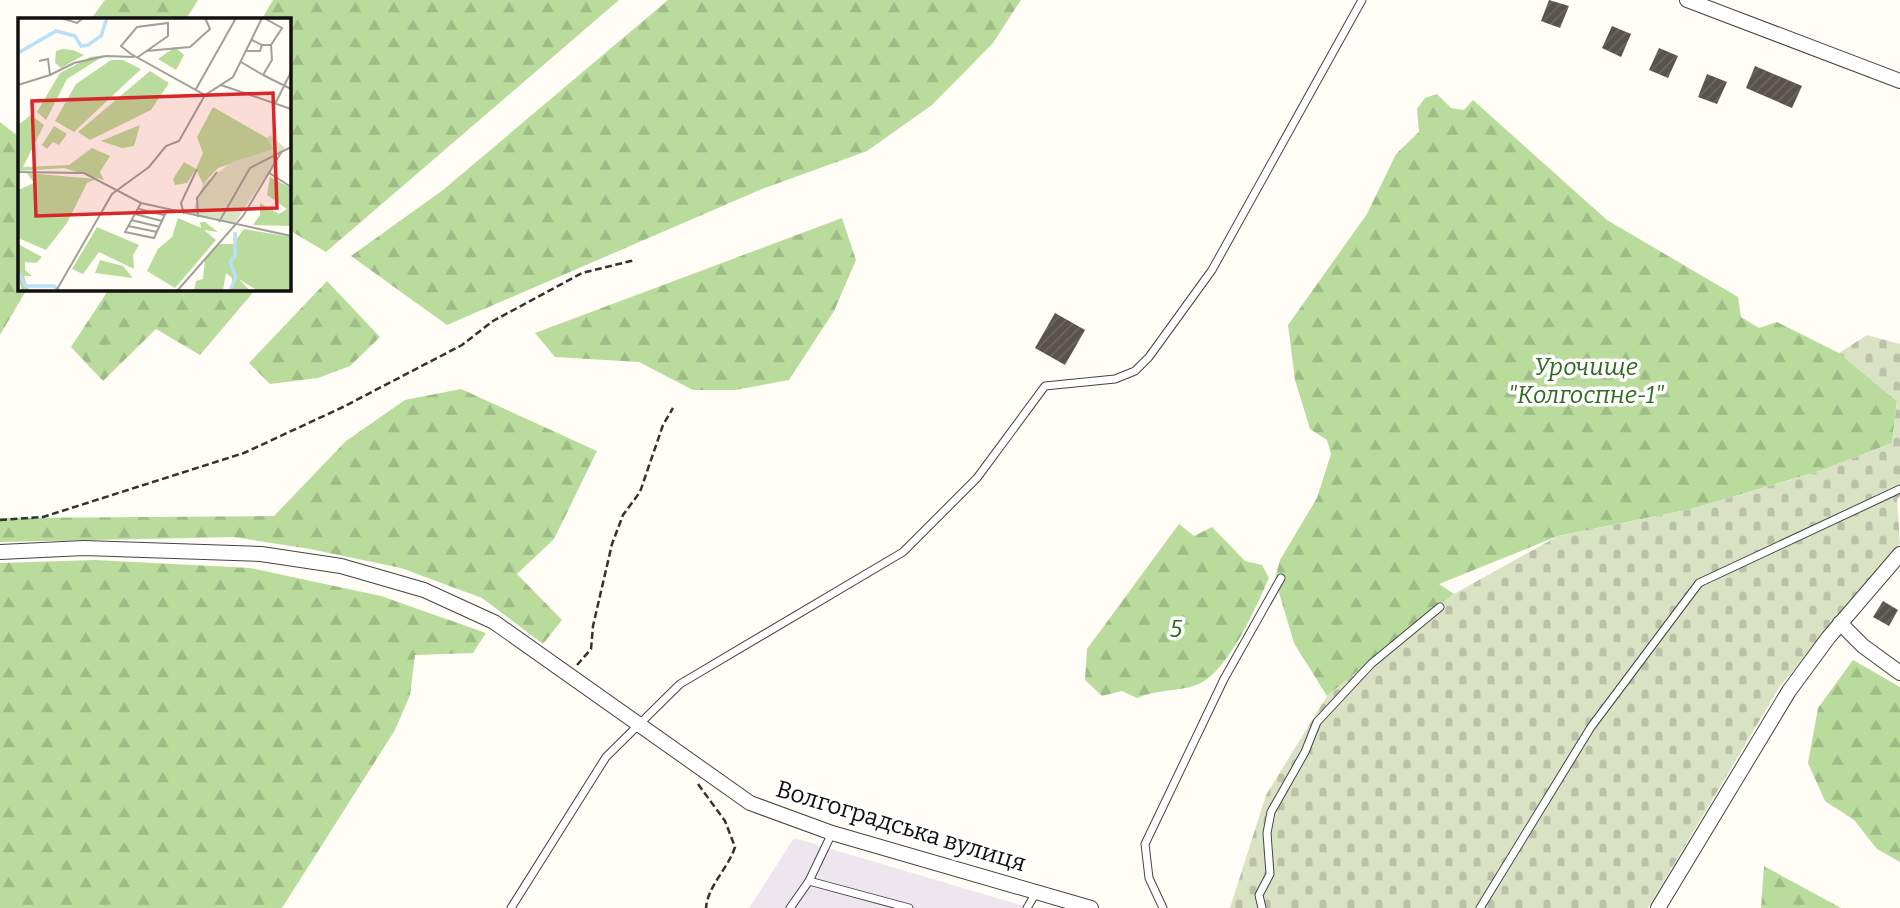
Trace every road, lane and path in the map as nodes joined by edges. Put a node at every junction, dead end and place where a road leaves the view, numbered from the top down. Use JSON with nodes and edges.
{"nodes":[{"id":1,"x":1362,"y":0,"type":"edge"},
{"id":2,"x":1687,"y":0,"type":"edge"},
{"id":3,"x":1900,"y":81,"type":"edge"},
{"id":4,"x":635,"y":260,"type":"dead end"},
{"id":5,"x":673,"y":408,"type":"dead end"},
{"id":6,"x":1900,"y":489,"type":"edge"},
{"id":7,"x":0,"y":520,"type":"edge"},
{"id":8,"x":0,"y":552,"type":"edge"},
{"id":9,"x":1900,"y":554,"type":"edge"},
{"id":10,"x":1281,"y":578,"type":"dead end"},
{"id":11,"x":1440,"y":607,"type":"dead end"},
{"id":12,"x":1840,"y":623,"type":"junction"},
{"id":13,"x":566,"y":673,"type":"junction"},
{"id":14,"x":1900,"y":673,"type":"edge"},
{"id":15,"x":639,"y":725,"type":"junction"},
{"id":16,"x":697,"y":784,"type":"dead end"},
{"id":17,"x":832,"y":833,"type":"junction"},
{"id":18,"x":809,"y":881,"type":"junction"},
{"id":19,"x":1037,"y":891,"type":"junction"},
{"id":20,"x":510,"y":908,"type":"edge"},
{"id":21,"x":706,"y":908,"type":"edge"},
{"id":22,"x":790,"y":908,"type":"edge"},
{"id":23,"x":909,"y":908,"type":"edge"},
{"id":24,"x":1027,"y":908,"type":"edge"},
{"id":25,"x":1091,"y":908,"type":"edge"},
{"id":26,"x":1163,"y":908,"type":"edge"},
{"id":27,"x":1262,"y":908,"type":"edge"},
{"id":28,"x":1480,"y":908,"type":"edge"},
{"id":29,"x":1658,"y":908,"type":"edge"}],
"edges":[{"from":1,"to":15,"type":"lane"},
{"from":2,"to":3,"type":"street"},
{"from":4,"to":7,"type":"path"},
{"from":5,"to":13,"type":"path"},
{"from":6,"to":28,"type":"lane"},
{"from":8,"to":13,"type":"street","name":"Волгоградська вулиця"},
{"from":9,"to":12,"type":"street"},
{"from":10,"to":26,"type":"lane"},
{"from":11,"to":27,"type":"lane"},
{"from":12,"to":14,"type":"street"},
{"from":12,"to":29,"type":"street"},
{"from":13,"to":15,"type":"street","name":"Волгоградська вулиця"},
{"from":15,"to":17,"type":"street","name":"Волгоградська вулиця"},
{"from":15,"to":20,"type":"lane"},
{"from":16,"to":21,"type":"path"},
{"from":17,"to":18,"type":"lane"},
{"from":17,"to":19,"type":"street","name":"Волгоградська вулиця"},
{"from":18,"to":22,"type":"lane"},
{"from":18,"to":23,"type":"lane"},
{"from":19,"to":24,"type":"lane"},
{"from":19,"to":25,"type":"street","name":"Волгоградська вулиця"}]}
